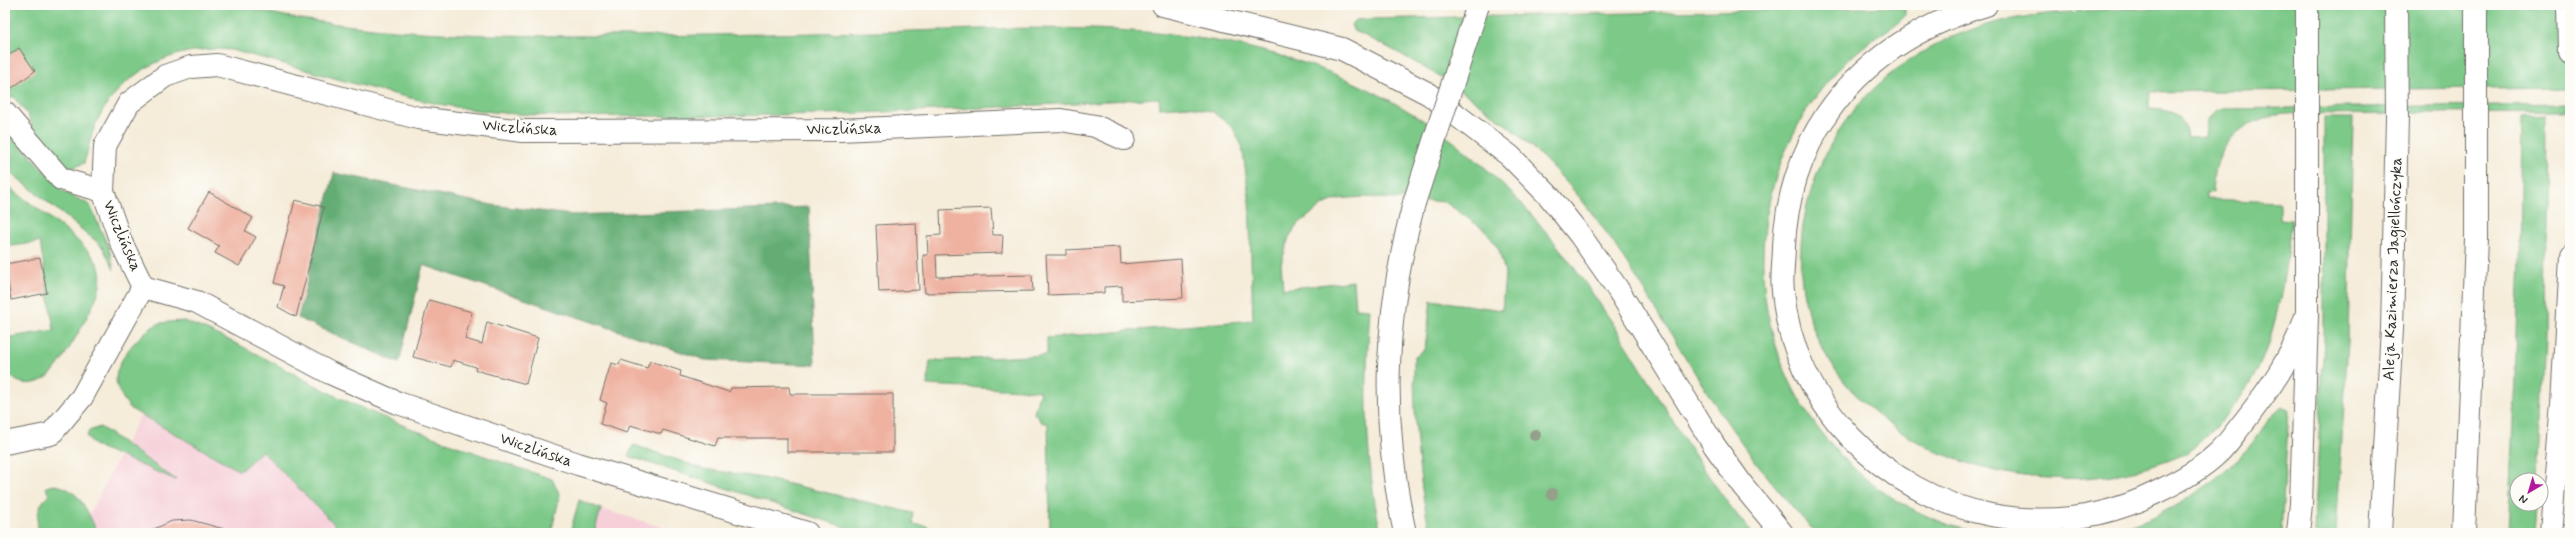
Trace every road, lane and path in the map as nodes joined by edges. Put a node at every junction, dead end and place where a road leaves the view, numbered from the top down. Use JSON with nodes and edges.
{"nodes":[{"id":1,"x":1163,"y":5,"type":"edge"},
{"id":2,"x":1478,"y":5,"type":"edge"},
{"id":3,"x":1986,"y":5,"type":"edge"},
{"id":4,"x":2307,"y":5,"type":"edge"},
{"id":5,"x":2396,"y":5,"type":"edge"},
{"id":6,"x":2476,"y":5,"type":"edge"},
{"id":7,"x":2569,"y":5,"type":"edge"},
{"id":8,"x":2570,"y":51,"type":"edge"},
{"id":9,"x":5,"y":113,"type":"edge"},
{"id":10,"x":1124,"y":139,"type":"dead end"},
{"id":11,"x":103,"y":191,"type":"junction"},
{"id":12,"x":2570,"y":256,"type":"edge"},
{"id":13,"x":143,"y":287,"type":"junction"},
{"id":14,"x":2307,"y":313,"type":"junction"},
{"id":15,"x":5,"y":443,"type":"edge"},
{"id":16,"x":807,"y":533,"type":"edge"},
{"id":17,"x":1405,"y":533,"type":"edge"},
{"id":18,"x":1782,"y":533,"type":"edge"},
{"id":19,"x":2298,"y":533,"type":"edge"},
{"id":20,"x":2380,"y":533,"type":"edge"},
{"id":21,"x":2464,"y":533,"type":"edge"},
{"id":22,"x":2551,"y":533,"type":"edge"}],
"edges":[{"from":1,"to":18,"type":"main road"},
{"from":2,"to":17,"type":"main road","bridge":true},
{"from":3,"to":14,"type":"main road"},
{"from":4,"to":14,"type":"main road"},
{"from":5,"to":20,"type":"main road","name":"Aleja Kazimierza Jagiellończyka"},
{"from":6,"to":21,"type":"main road"},
{"from":7,"to":8,"type":"main road"},
{"from":9,"to":11,"type":"main road"},
{"from":10,"to":11,"type":"main road","name":"Wiczlińska"},
{"from":11,"to":13,"type":"main road","name":"Wiczlińska"},
{"from":12,"to":22,"type":"main road"},
{"from":13,"to":15,"type":"main road","name":"Wiczlińska"},
{"from":13,"to":16,"type":"main road","name":"Wiczlińska"},
{"from":14,"to":19,"type":"main road"}]}
